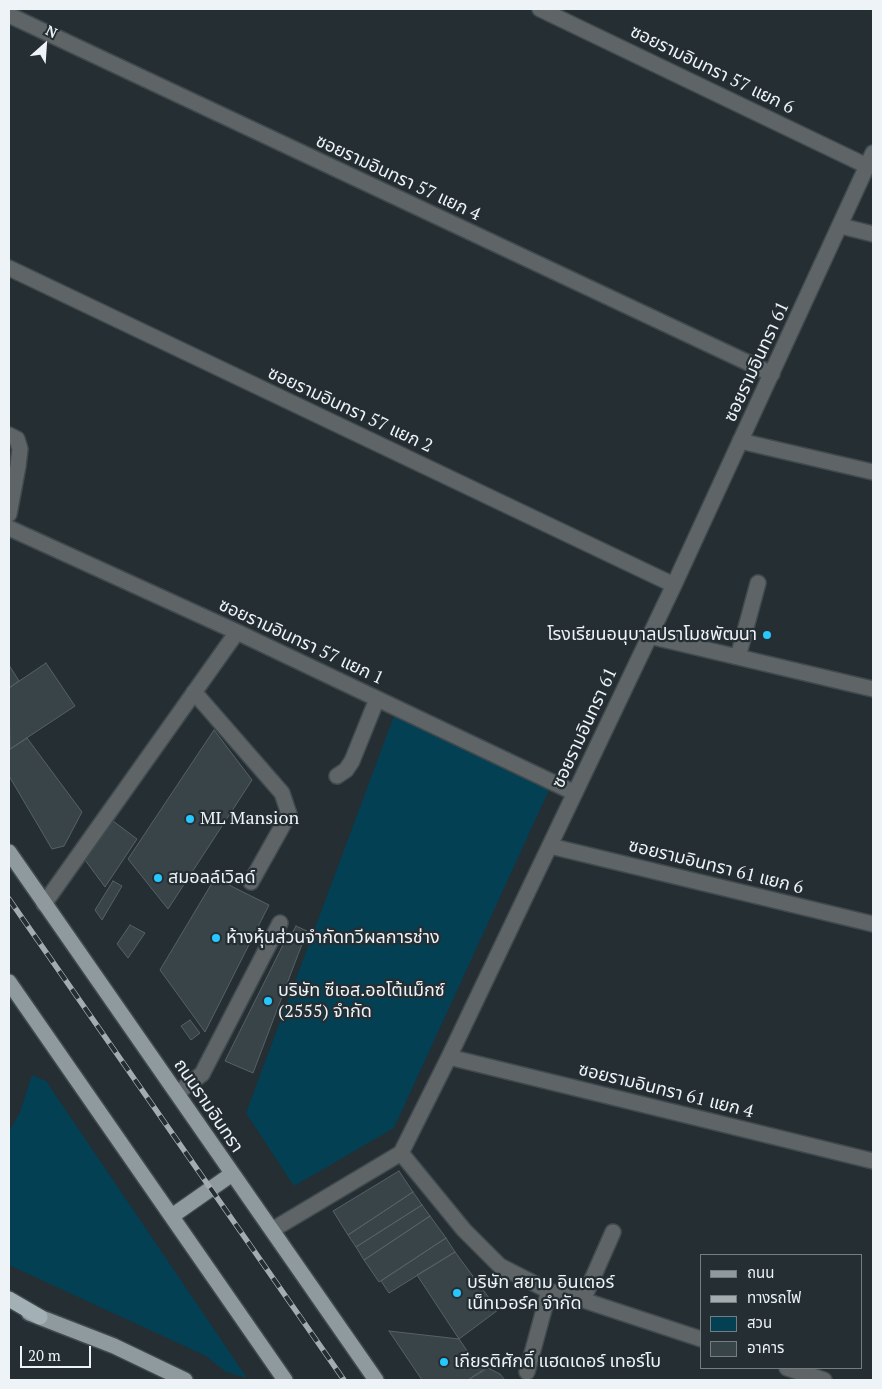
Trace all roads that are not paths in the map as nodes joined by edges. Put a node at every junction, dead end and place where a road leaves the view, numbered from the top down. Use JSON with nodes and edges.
{"nodes":[{"id":1,"x":540,"y":9,"type":"edge"},
{"id":2,"x":9,"y":15,"type":"edge"},
{"id":3,"x":870,"y":160,"type":"edge"},
{"id":4,"x":841,"y":226,"type":"junction"},
{"id":5,"x":873,"y":234,"type":"edge"},
{"id":6,"x":9,"y":268,"type":"edge"},
{"id":7,"x":772,"y":374,"type":"junction"},
{"id":8,"x":9,"y":435,"type":"edge"},
{"id":9,"x":740,"y":441,"type":"junction"},
{"id":10,"x":873,"y":472,"type":"edge"},
{"id":11,"x":9,"y":514,"type":"edge"},
{"id":12,"x":9,"y":528,"type":"edge"},
{"id":13,"x":758,"y":583,"type":"dead end"},
{"id":14,"x":674,"y":585,"type":"junction"},
{"id":15,"x":237,"y":632,"type":"junction"},
{"id":16,"x":649,"y":636,"type":"junction"},
{"id":17,"x":738,"y":657,"type":"junction"},
{"id":18,"x":873,"y":689,"type":"edge"},
{"id":19,"x":194,"y":692,"type":"junction"},
{"id":20,"x":377,"y":699,"type":"junction"},
{"id":21,"x":337,"y":776,"type":"dead end"},
{"id":22,"x":575,"y":793,"type":"junction"},
{"id":23,"x":550,"y":846,"type":"junction"},
{"id":24,"x":9,"y":852,"type":"edge"},
{"id":25,"x":251,"y":882,"type":"dead end"},
{"id":26,"x":44,"y":904,"type":"junction"},
{"id":27,"x":280,"y":923,"type":"dead end"},
{"id":28,"x":873,"y":924,"type":"edge"},
{"id":29,"x":9,"y":982,"type":"edge"},
{"id":30,"x":449,"y":1057,"type":"junction"},
{"id":31,"x":177,"y":1093,"type":"junction"},
{"id":32,"x":401,"y":1153,"type":"junction"},
{"id":33,"x":873,"y":1160,"type":"edge"},
{"id":34,"x":232,"y":1174,"type":"junction"},
{"id":35,"x":172,"y":1216,"type":"junction"},
{"id":36,"x":272,"y":1230,"type":"junction"},
{"id":37,"x":613,"y":1232,"type":"dead end"},
{"id":38,"x":549,"y":1291,"type":"junction"},
{"id":39,"x":9,"y":1299,"type":"edge"},
{"id":40,"x":584,"y":1300,"type":"junction"},
{"id":41,"x":9,"y":1306,"type":"edge"},
{"id":42,"x":40,"y":1317,"type":"junction"},
{"id":43,"x":700,"y":1339,"type":"edge"},
{"id":44,"x":790,"y":1369,"type":"edge"},
{"id":45,"x":526,"y":1372,"type":"dead end"},
{"id":46,"x":185,"y":1380,"type":"edge"},
{"id":47,"x":285,"y":1380,"type":"edge"},
{"id":48,"x":376,"y":1380,"type":"edge"},
{"id":49,"x":824,"y":1380,"type":"edge"}],
"edges":[{"from":1,"to":3,"type":"street","name":"ซอยรามอินทรา 57 แยก 6"},
{"from":2,"to":7,"type":"street","name":"ซอยรามอินทรา 57 แยก 4"},
{"from":3,"to":4,"type":"street","name":"ซอยรามอินทรา 61"},
{"from":4,"to":5,"type":"street"},
{"from":4,"to":7,"type":"street","name":"ซอยรามอินทรา 61"},
{"from":6,"to":14,"type":"street","name":"ซอยรามอินทรา 57 แยก 2"},
{"from":7,"to":9,"type":"street","name":"ซอยรามอินทรา 61"},
{"from":8,"to":11,"type":"street"},
{"from":9,"to":10,"type":"street"},
{"from":9,"to":14,"type":"street","name":"ซอยรามอินทรา 61"},
{"from":12,"to":15,"type":"street","name":"ซอยรามอินทรา 57 แยก 1"},
{"from":13,"to":17,"type":"street"},
{"from":14,"to":16,"type":"street","name":"ซอยรามอินทรา 61"},
{"from":15,"to":19,"type":"street"},
{"from":15,"to":20,"type":"street","name":"ซอยรามอินทรา 57 แยก 1"},
{"from":16,"to":17,"type":"street"},
{"from":16,"to":22,"type":"street","name":"ซอยรามอินทรา 61"},
{"from":17,"to":18,"type":"street"},
{"from":19,"to":25,"type":"street"},
{"from":19,"to":26,"type":"street"},
{"from":20,"to":21,"type":"street"},
{"from":20,"to":22,"type":"street","name":"ซอยรามอินทรา 57 แยก 1"},
{"from":22,"to":23,"type":"street","name":"ซอยรามอินทรา 61"},
{"from":23,"to":28,"type":"street","name":"ซอยรามอินทรา 61 แยก 6"},
{"from":23,"to":30,"type":"street","name":"ซอยรามอินทรา 61"},
{"from":24,"to":26,"type":"main road","name":"ถนนรามอินทรา"},
{"from":26,"to":31,"type":"main road","name":"ถนนรามอินทรา"},
{"from":27,"to":31,"type":"street"},
{"from":29,"to":35,"type":"main road"},
{"from":30,"to":32,"type":"street","name":"ซอยรามอินทรา 61"},
{"from":30,"to":33,"type":"street","name":"ซอยรามอินทรา 61 แยก 4"},
{"from":31,"to":34,"type":"main road","name":"ถนนรามอินทรา"},
{"from":32,"to":36,"type":"street"},
{"from":32,"to":38,"type":"street"},
{"from":34,"to":35,"type":"main road"},
{"from":34,"to":36,"type":"main road","name":"ถนนรามอินทรา"},
{"from":35,"to":47,"type":"main road"},
{"from":36,"to":48,"type":"main road","name":"ถนนรามอินทรา"},
{"from":37,"to":40,"type":"street"},
{"from":38,"to":40,"type":"street"},
{"from":38,"to":45,"type":"street"},
{"from":39,"to":42,"type":"highway"},
{"from":40,"to":43,"type":"street"},
{"from":41,"to":42,"type":"main road"},
{"from":42,"to":46,"type":"main road"},
{"from":44,"to":49,"type":"street"}]}
